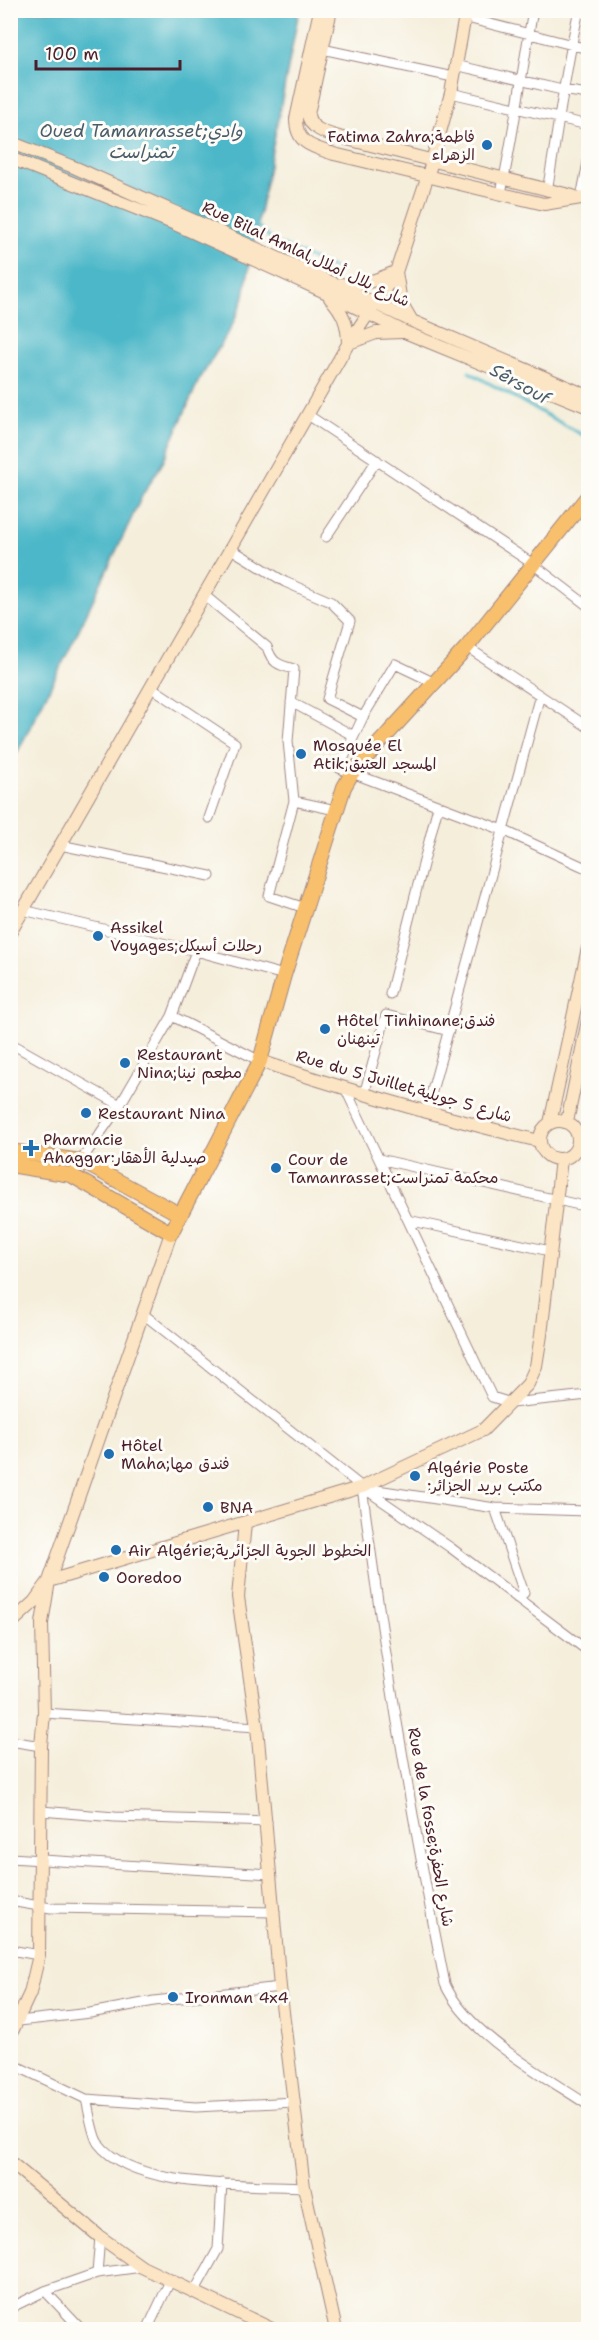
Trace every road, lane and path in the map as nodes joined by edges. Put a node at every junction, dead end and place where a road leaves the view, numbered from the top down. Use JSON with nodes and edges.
{"nodes":[{"id":1,"x":320,"y":10,"type":"edge"},
{"id":2,"x":331,"y":10,"type":"edge"},
{"id":3,"x":436,"y":10,"type":"edge"},
{"id":4,"x":533,"y":10,"type":"edge"},
{"id":5,"x":579,"y":10,"type":"edge"},
{"id":6,"x":466,"y":14,"type":"edge"},
{"id":7,"x":528,"y":34,"type":"junction"},
{"id":8,"x":571,"y":46,"type":"junction"},
{"id":9,"x":322,"y":49,"type":"junction"},
{"id":10,"x":588,"y":49,"type":"edge"},
{"id":11,"x":454,"y":71,"type":"junction"},
{"id":12,"x":520,"y":80,"type":"junction"},
{"id":13,"x":562,"y":90,"type":"junction"},
{"id":14,"x":451,"y":93,"type":"junction"},
{"id":15,"x":588,"y":94,"type":"edge"},
{"id":16,"x":518,"y":108,"type":"junction"},
{"id":17,"x":560,"y":120,"type":"junction"},
{"id":18,"x":588,"y":125,"type":"edge"},
{"id":19,"x":314,"y":127,"type":"junction"},
{"id":20,"x":333,"y":135,"type":"junction"},
{"id":21,"x":10,"y":142,"type":"edge"},
{"id":22,"x":307,"y":143,"type":"junction"},
{"id":23,"x":325,"y":152,"type":"junction"},
{"id":24,"x":10,"y":158,"type":"edge"},
{"id":25,"x":432,"y":160,"type":"junction"},
{"id":26,"x":588,"y":162,"type":"edge"},
{"id":27,"x":428,"y":175,"type":"junction"},
{"id":28,"x":504,"y":180,"type":"junction"},
{"id":29,"x":547,"y":191,"type":"junction"},
{"id":30,"x":501,"y":193,"type":"junction"},
{"id":31,"x":585,"y":199,"type":"edge"},
{"id":32,"x":396,"y":272,"type":"junction"},
{"id":33,"x":329,"y":288,"type":"junction"},
{"id":34,"x":375,"y":303,"type":"junction"},
{"id":35,"x":368,"y":315,"type":"junction"},
{"id":36,"x":410,"y":327,"type":"junction"},
{"id":37,"x":348,"y":344,"type":"junction"},
{"id":38,"x":588,"y":396,"type":"edge"},
{"id":39,"x":588,"y":407,"type":"edge"},
{"id":40,"x":308,"y":415,"type":"junction"},
{"id":41,"x":377,"y":460,"type":"junction"},
{"id":42,"x":588,"y":496,"type":"edge"},
{"id":43,"x":326,"y":537,"type":"dead end"},
{"id":44,"x":231,"y":549,"type":"junction"},
{"id":45,"x":533,"y":564,"type":"junction"},
{"id":46,"x":204,"y":595,"type":"junction"},
{"id":47,"x":588,"y":606,"type":"edge"},
{"id":48,"x":467,"y":647,"type":"junction"},
{"id":49,"x":435,"y":682,"type":"junction"},
{"id":50,"x":151,"y":687,"type":"junction"},
{"id":51,"x":540,"y":695,"type":"junction"},
{"id":52,"x":291,"y":702,"type":"junction"},
{"id":53,"x":363,"y":717,"type":"junction"},
{"id":54,"x":588,"y":727,"type":"edge"},
{"id":55,"x":354,"y":736,"type":"junction"},
{"id":56,"x":352,"y":773,"type":"junction"},
{"id":57,"x":294,"y":801,"type":"junction"},
{"id":58,"x":438,"y":806,"type":"junction"},
{"id":59,"x":336,"y":810,"type":"junction"},
{"id":60,"x":209,"y":818,"type":"dead end"},
{"id":61,"x":503,"y":830,"type":"junction"},
{"id":62,"x":60,"y":845,"type":"junction"},
{"id":63,"x":588,"y":869,"type":"edge"},
{"id":64,"x":210,"y":876,"type":"dead end"},
{"id":65,"x":305,"y":908,"type":"junction"},
{"id":66,"x":23,"y":910,"type":"junction"},
{"id":67,"x":10,"y":933,"type":"edge"},
{"id":68,"x":588,"y":948,"type":"edge"},
{"id":69,"x":196,"y":951,"type":"junction"},
{"id":70,"x":284,"y":975,"type":"junction"},
{"id":71,"x":390,"y":994,"type":"dead end"},
{"id":72,"x":172,"y":1016,"type":"junction"},
{"id":73,"x":588,"y":1020,"type":"edge"},
{"id":74,"x":449,"y":1031,"type":"junction"},
{"id":75,"x":10,"y":1043,"type":"edge"},
{"id":76,"x":261,"y":1061,"type":"junction"},
{"id":77,"x":346,"y":1090,"type":"junction"},
{"id":78,"x":364,"y":1095,"type":"junction"},
{"id":79,"x":120,"y":1105,"type":"junction"},
{"id":80,"x":426,"y":1113,"type":"junction"},
{"id":81,"x":567,"y":1122,"type":"junction"},
{"id":82,"x":550,"y":1123,"type":"junction"},
{"id":83,"x":539,"y":1141,"type":"junction"},
{"id":84,"x":582,"y":1150,"type":"edge"},
{"id":85,"x":10,"y":1151,"type":"edge"},
{"id":86,"x":379,"y":1159,"type":"junction"},
{"id":87,"x":561,"y":1159,"type":"junction"},
{"id":88,"x":81,"y":1161,"type":"junction"},
{"id":89,"x":10,"y":1165,"type":"edge"},
{"id":90,"x":71,"y":1175,"type":"junction"},
{"id":91,"x":556,"y":1199,"type":"junction"},
{"id":92,"x":588,"y":1207,"type":"edge"},
{"id":93,"x":181,"y":1215,"type":"junction"},
{"id":94,"x":408,"y":1220,"type":"junction"},
{"id":95,"x":171,"y":1233,"type":"junction"},
{"id":96,"x":550,"y":1251,"type":"junction"},
{"id":97,"x":142,"y":1313,"type":"junction"},
{"id":98,"x":588,"y":1395,"type":"edge"},
{"id":99,"x":511,"y":1403,"type":"junction"},
{"id":100,"x":362,"y":1487,"type":"junction"},
{"id":101,"x":495,"y":1508,"type":"junction"},
{"id":102,"x":586,"y":1511,"type":"dead end"},
{"id":103,"x":244,"y":1523,"type":"junction"},
{"id":104,"x":49,"y":1581,"type":"junction"},
{"id":105,"x":518,"y":1598,"type":"junction"},
{"id":106,"x":13,"y":1622,"type":"edge"},
{"id":107,"x":42,"y":1623,"type":"junction"},
{"id":108,"x":588,"y":1651,"type":"edge"},
{"id":109,"x":44,"y":1713,"type":"junction"},
{"id":110,"x":257,"y":1726,"type":"junction"},
{"id":111,"x":10,"y":1741,"type":"edge"},
{"id":112,"x":41,"y":1746,"type":"junction"},
{"id":113,"x":41,"y":1811,"type":"junction"},
{"id":114,"x":267,"y":1822,"type":"junction"},
{"id":115,"x":10,"y":1858,"type":"edge"},
{"id":116,"x":41,"y":1859,"type":"junction"},
{"id":117,"x":271,"y":1874,"type":"junction"},
{"id":118,"x":10,"y":1901,"type":"edge"},
{"id":119,"x":41,"y":1907,"type":"junction"},
{"id":120,"x":275,"y":1912,"type":"junction"},
{"id":121,"x":10,"y":1950,"type":"edge"},
{"id":122,"x":39,"y":1955,"type":"junction"},
{"id":123,"x":280,"y":1987,"type":"junction"},
{"id":124,"x":19,"y":2021,"type":"junction"},
{"id":125,"x":10,"y":2036,"type":"edge"},
{"id":126,"x":10,"y":2063,"type":"edge"},
{"id":127,"x":86,"y":2099,"type":"junction"},
{"id":128,"x":294,"y":2102,"type":"junction"},
{"id":129,"x":588,"y":2105,"type":"edge"},
{"id":130,"x":10,"y":2162,"type":"edge"},
{"id":131,"x":222,"y":2183,"type":"junction"},
{"id":132,"x":304,"y":2187,"type":"junction"},
{"id":133,"x":100,"y":2238,"type":"junction"},
{"id":134,"x":142,"y":2267,"type":"junction"},
{"id":135,"x":97,"y":2273,"type":"junction"},
{"id":136,"x":170,"y":2281,"type":"junction"},
{"id":137,"x":45,"y":2291,"type":"junction"},
{"id":138,"x":194,"y":2292,"type":"junction"},
{"id":139,"x":10,"y":2308,"type":"edge"},
{"id":140,"x":82,"y":2330,"type":"edge"},
{"id":141,"x":147,"y":2330,"type":"edge"},
{"id":142,"x":274,"y":2330,"type":"edge"},
{"id":143,"x":336,"y":2330,"type":"edge"}],
"edges":[{"from":1,"to":22,"type":"street"},
{"from":2,"to":9,"type":"street"},
{"from":3,"to":6,"type":"street"},
{"from":4,"to":7,"type":"street"},
{"from":5,"to":8,"type":"street"},
{"from":6,"to":7,"type":"street"},
{"from":6,"to":11,"type":"street"},
{"from":7,"to":8,"type":"street"},
{"from":7,"to":12,"type":"street"},
{"from":8,"to":10,"type":"street"},
{"from":8,"to":13,"type":"street"},
{"from":9,"to":11,"type":"street"},
{"from":9,"to":19,"type":"street"},
{"from":11,"to":12,"type":"street"},
{"from":11,"to":14,"type":"street"},
{"from":12,"to":13,"type":"street"},
{"from":12,"to":16,"type":"street"},
{"from":13,"to":15,"type":"street"},
{"from":13,"to":17,"type":"street"},
{"from":14,"to":16,"type":"street"},
{"from":14,"to":25,"type":"street"},
{"from":16,"to":17,"type":"street"},
{"from":16,"to":28,"type":"street"},
{"from":17,"to":18,"type":"street"},
{"from":17,"to":29,"type":"street"},
{"from":19,"to":20,"type":"street"},
{"from":19,"to":22,"type":"street"},
{"from":20,"to":23,"type":"street"},
{"from":20,"to":25,"type":"street"},
{"from":21,"to":33,"type":"street","name":"Rue Bilal Amlal,شارع بلال أملال"},
{"from":22,"to":23,"type":"street"},
{"from":23,"to":27,"type":"street"},
{"from":24,"to":33,"type":"street","name":"Rue Bilal Amlal,شارع بلال أملال"},
{"from":25,"to":27,"type":"street"},
{"from":25,"to":28,"type":"street"},
{"from":26,"to":31,"type":"street"},
{"from":27,"to":30,"type":"street"},
{"from":27,"to":32,"type":"street"},
{"from":28,"to":29,"type":"street"},
{"from":28,"to":30,"type":"street"},
{"from":29,"to":31,"type":"street"},
{"from":30,"to":31,"type":"street"},
{"from":32,"to":33,"type":"street"},
{"from":32,"to":34,"type":"street"},
{"from":32,"to":36,"type":"street"},
{"from":33,"to":34,"type":"street","name":"Rue Bilal Amlal,شارع بلال أملال"},
{"from":33,"to":35,"type":"street","name":"Rue Bilal Amlal,شارع بلال أملال"},
{"from":33,"to":37,"type":"street"},
{"from":34,"to":35,"type":"street"},
{"from":34,"to":36,"type":"street","name":"Rue Bilal Amlal,شارع بلال أملال"},
{"from":35,"to":36,"type":"street","name":"Rue Bilal Amlal,شارع بلال أملال"},
{"from":35,"to":37,"type":"street"},
{"from":36,"to":37,"type":"street"},
{"from":36,"to":38,"type":"street","name":"Rue Bilal Amlal,شارع بلال أملال"},
{"from":36,"to":39,"type":"street","name":"Rue Bilal Amlal,شارع بلال أملال"},
{"from":37,"to":40,"type":"street"},
{"from":40,"to":41,"type":"street"},
{"from":40,"to":44,"type":"street"},
{"from":41,"to":43,"type":"street"},
{"from":41,"to":45,"type":"street"},
{"from":42,"to":45,"type":"main road"},
{"from":44,"to":46,"type":"street"},
{"from":44,"to":53,"type":"street"},
{"from":45,"to":47,"type":"street"},
{"from":45,"to":48,"type":"main road"},
{"from":46,"to":50,"type":"street"},
{"from":46,"to":52,"type":"street"},
{"from":48,"to":49,"type":"main road"},
{"from":48,"to":51,"type":"street"},
{"from":49,"to":53,"type":"street"},
{"from":49,"to":56,"type":"main road"},
{"from":50,"to":60,"type":"street"},
{"from":50,"to":62,"type":"street"},
{"from":51,"to":54,"type":"street"},
{"from":51,"to":61,"type":"street"},
{"from":52,"to":55,"type":"street"},
{"from":52,"to":57,"type":"street"},
{"from":53,"to":55,"type":"street"},
{"from":55,"to":56,"type":"street"},
{"from":56,"to":58,"type":"street"},
{"from":56,"to":59,"type":"main road"},
{"from":57,"to":59,"type":"street"},
{"from":57,"to":65,"type":"street"},
{"from":58,"to":61,"type":"street"},
{"from":58,"to":71,"type":"street"},
{"from":59,"to":65,"type":"main road"},
{"from":61,"to":63,"type":"street"},
{"from":61,"to":74,"type":"street"},
{"from":62,"to":64,"type":"street"},
{"from":62,"to":66,"type":"street"},
{"from":65,"to":70,"type":"main road"},
{"from":66,"to":67,"type":"street"},
{"from":66,"to":69,"type":"street"},
{"from":68,"to":82,"type":"street"},
{"from":69,"to":70,"type":"street"},
{"from":69,"to":72,"type":"street"},
{"from":70,"to":76,"type":"main road"},
{"from":72,"to":76,"type":"street"},
{"from":72,"to":79,"type":"street"},
{"from":73,"to":81,"type":"street"},
{"from":74,"to":78,"type":"street"},
{"from":74,"to":80,"type":"street"},
{"from":75,"to":79,"type":"street"},
{"from":76,"to":77,"type":"street","name":"Rue du 5 Juillet,شارع 5 جويلية"},
{"from":76,"to":93,"type":"main road"},
{"from":77,"to":78,"type":"street","name":"Rue du 5 Juillet,شارع 5 جويلية"},
{"from":77,"to":86,"type":"street"},
{"from":78,"to":80,"type":"street","name":"Rue du 5 Juillet,شارع 5 جويلية"},
{"from":79,"to":88,"type":"street"},
{"from":80,"to":83,"type":"street","name":"Rue du 5 Juillet,شارع 5 جويلية"},
{"from":81,"to":82,"type":"street"},
{"from":81,"to":84,"type":"street"},
{"from":82,"to":83,"type":"street"},
{"from":83,"to":87,"type":"street"},
{"from":84,"to":87,"type":"street"},
{"from":85,"to":88,"type":"main road"},
{"from":86,"to":91,"type":"street"},
{"from":86,"to":94,"type":"street"},
{"from":87,"to":91,"type":"street"},
{"from":88,"to":90,"type":"street"},
{"from":88,"to":93,"type":"main road"},
{"from":89,"to":90,"type":"main road"},
{"from":90,"to":95,"type":"main road"},
{"from":91,"to":92,"type":"street"},
{"from":91,"to":96,"type":"street"},
{"from":93,"to":95,"type":"main road"},
{"from":94,"to":96,"type":"street"},
{"from":94,"to":99,"type":"street"},
{"from":95,"to":97,"type":"street"},
{"from":96,"to":99,"type":"street"},
{"from":97,"to":100,"type":"street"},
{"from":97,"to":104,"type":"street"},
{"from":98,"to":99,"type":"street"},
{"from":99,"to":100,"type":"street"},
{"from":100,"to":101,"type":"street"},
{"from":100,"to":103,"type":"street"},
{"from":100,"to":105,"type":"street"},
{"from":100,"to":129,"type":"street","name":"Rue de la fosse;شارع الحفرة"},
{"from":101,"to":102,"type":"street"},
{"from":101,"to":105,"type":"street"},
{"from":103,"to":104,"type":"street"},
{"from":103,"to":110,"type":"street"},
{"from":104,"to":106,"type":"street"},
{"from":104,"to":107,"type":"street"},
{"from":105,"to":108,"type":"street"},
{"from":106,"to":107,"type":"street"},
{"from":107,"to":109,"type":"street"},
{"from":109,"to":110,"type":"street"},
{"from":109,"to":112,"type":"street"},
{"from":110,"to":114,"type":"street"},
{"from":111,"to":112,"type":"street"},
{"from":112,"to":113,"type":"street"},
{"from":113,"to":114,"type":"street"},
{"from":113,"to":116,"type":"street"},
{"from":114,"to":117,"type":"street"},
{"from":115,"to":116,"type":"street"},
{"from":116,"to":117,"type":"street"},
{"from":116,"to":119,"type":"street"},
{"from":117,"to":120,"type":"street"},
{"from":118,"to":119,"type":"street"},
{"from":119,"to":120,"type":"street"},
{"from":119,"to":122,"type":"street"},
{"from":120,"to":123,"type":"street"},
{"from":121,"to":122,"type":"street"},
{"from":122,"to":124,"type":"street"},
{"from":123,"to":124,"type":"street"},
{"from":123,"to":128,"type":"street"},
{"from":124,"to":125,"type":"street"},
{"from":126,"to":127,"type":"street"},
{"from":127,"to":128,"type":"street"},
{"from":127,"to":131,"type":"street"},
{"from":128,"to":132,"type":"street"},
{"from":130,"to":133,"type":"street"},
{"from":131,"to":132,"type":"street"},
{"from":131,"to":138,"type":"street"},
{"from":132,"to":143,"type":"street"},
{"from":133,"to":134,"type":"street"},
{"from":133,"to":135,"type":"street"},
{"from":134,"to":135,"type":"street"},
{"from":134,"to":136,"type":"street"},
{"from":135,"to":137,"type":"street"},
{"from":136,"to":138,"type":"street"},
{"from":136,"to":141,"type":"street"},
{"from":137,"to":139,"type":"street"},
{"from":137,"to":140,"type":"street"},
{"from":138,"to":142,"type":"street"}]}
